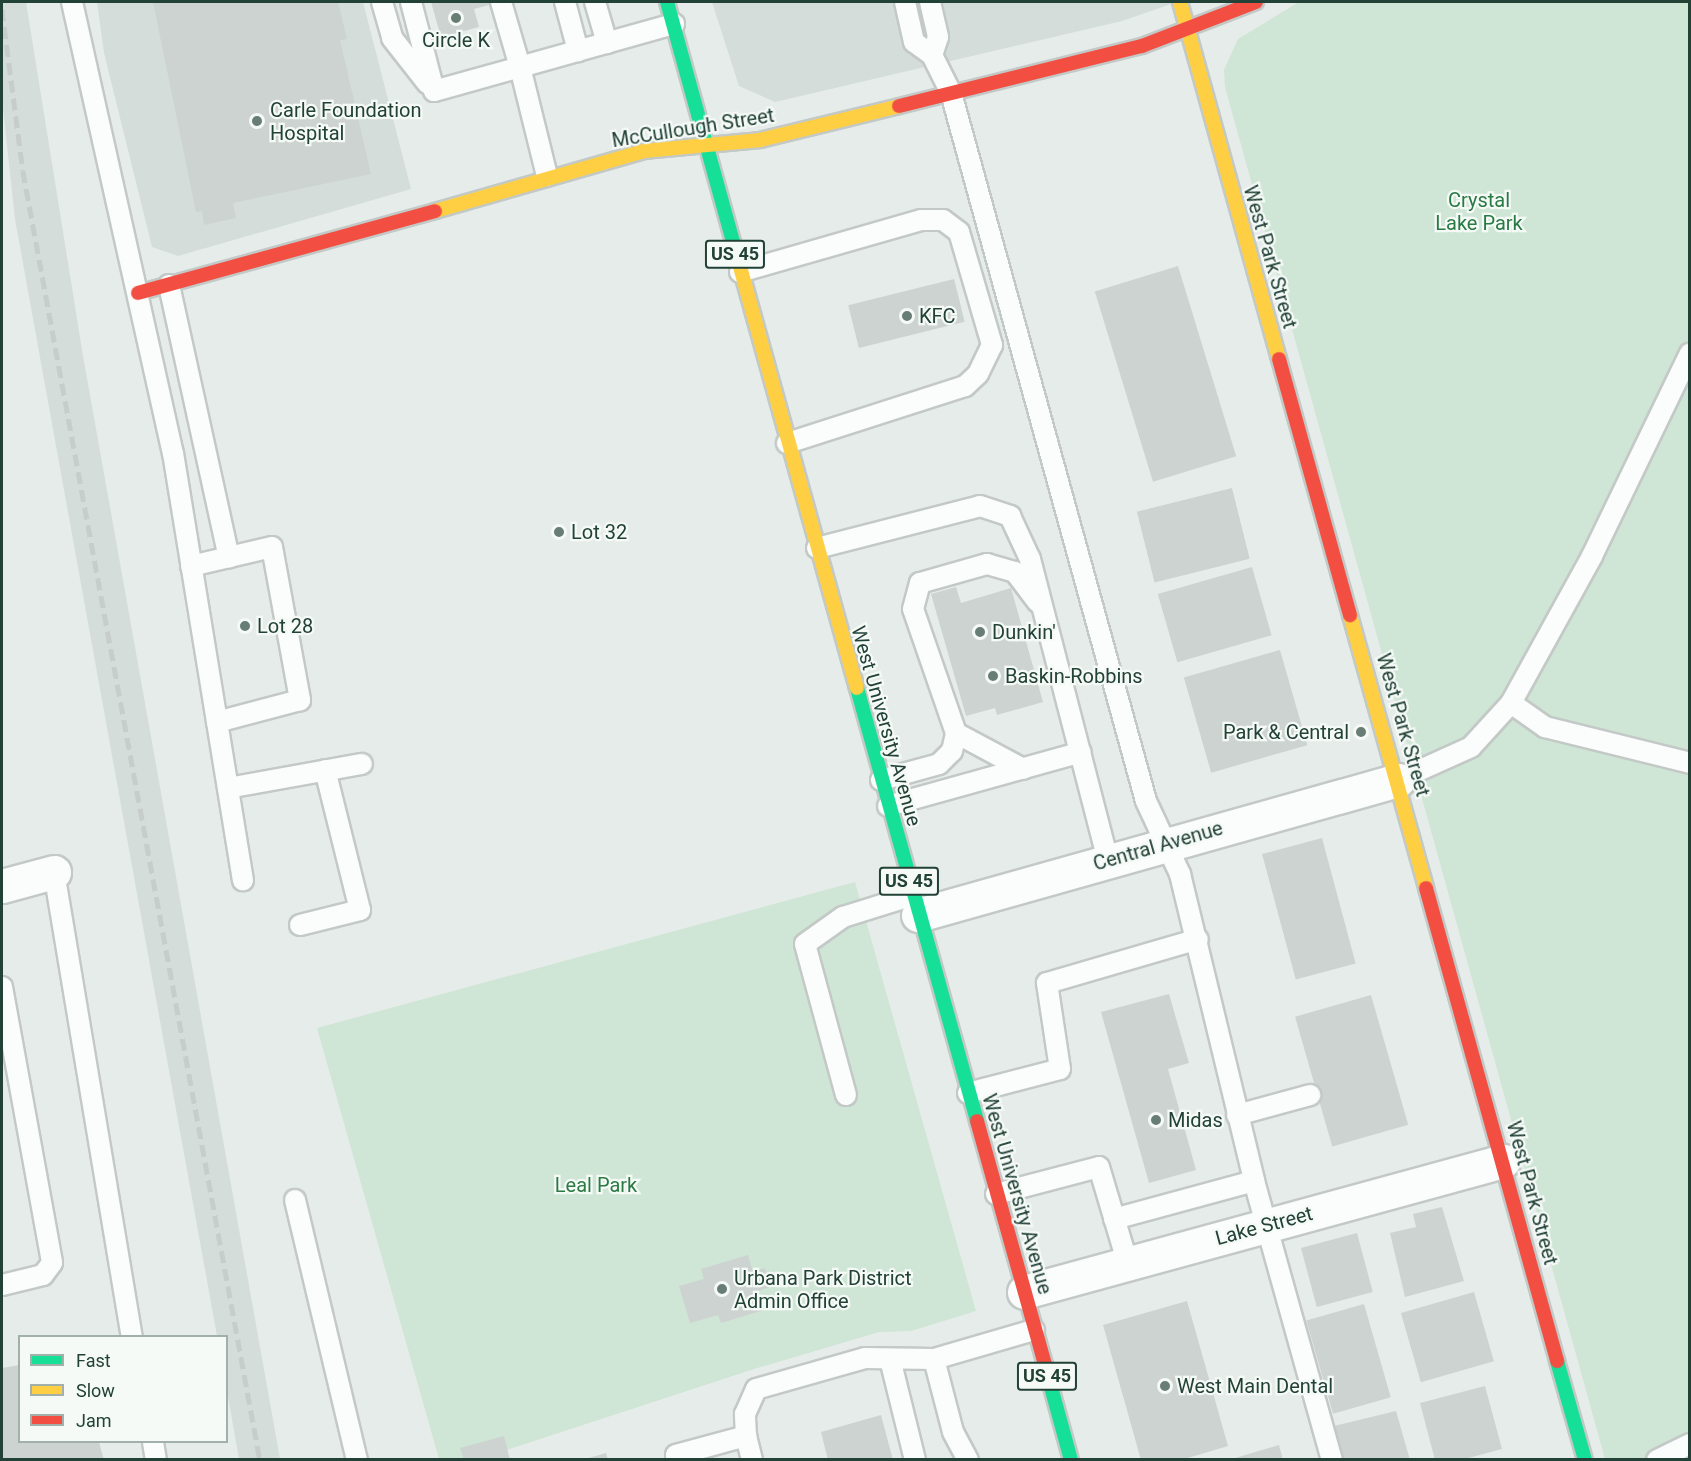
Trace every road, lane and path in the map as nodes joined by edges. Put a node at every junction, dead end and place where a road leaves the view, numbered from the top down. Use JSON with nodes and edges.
{"nodes":[{"id":1,"x":72,"y":2,"type":"edge"},
{"id":2,"x":382,"y":2,"type":"edge"},
{"id":3,"x":411,"y":2,"type":"edge"},
{"id":4,"x":501,"y":2,"type":"edge"},
{"id":5,"x":565,"y":2,"type":"edge"},
{"id":6,"x":595,"y":2,"type":"edge"},
{"id":7,"x":667,"y":2,"type":"edge"},
{"id":8,"x":905,"y":2,"type":"edge"},
{"id":9,"x":930,"y":2,"type":"edge"},
{"id":10,"x":1180,"y":2,"type":"edge"},
{"id":11,"x":1256,"y":2,"type":"edge"},
{"id":12,"x":674,"y":24,"type":"junction"},
{"id":13,"x":1187,"y":31,"type":"junction"},
{"id":14,"x":607,"y":44,"type":"junction"},
{"id":15,"x":578,"y":51,"type":"junction"},
{"id":16,"x":932,"y":55,"type":"junction"},
{"id":17,"x":520,"y":67,"type":"junction"},
{"id":18,"x":434,"y":91,"type":"junction"},
{"id":19,"x":951,"y":93,"type":"junction"},
{"id":20,"x":706,"y":148,"type":"junction"},
{"id":21,"x":547,"y":176,"type":"junction"},
{"id":22,"x":740,"y":272,"type":"junction"},
{"id":23,"x":169,"y":285,"type":"junction"},
{"id":24,"x":138,"y":293,"type":"junction"},
{"id":25,"x":1689,"y":352,"type":"edge"},
{"id":26,"x":787,"y":443,"type":"junction"},
{"id":27,"x":817,"y":548,"type":"junction"},
{"id":28,"x":229,"y":557,"type":"junction"},
{"id":29,"x":191,"y":566,"type":"junction"},
{"id":30,"x":1043,"y":609,"type":"junction"},
{"id":31,"x":1511,"y":702,"type":"junction"},
{"id":32,"x":217,"y":722,"type":"junction"},
{"id":33,"x":956,"y":732,"type":"junction"},
{"id":34,"x":1081,"y":752,"type":"junction"},
{"id":35,"x":362,"y":764,"type":"dead end"},
{"id":36,"x":1689,"y":764,"type":"edge"},
{"id":37,"x":1023,"y":769,"type":"junction"},
{"id":38,"x":325,"y":770,"type":"junction"},
{"id":39,"x":881,"y":780,"type":"junction"},
{"id":40,"x":1398,"y":780,"type":"junction"},
{"id":41,"x":228,"y":788,"type":"junction"},
{"id":42,"x":888,"y":806,"type":"junction"},
{"id":43,"x":1165,"y":843,"type":"junction"},
{"id":44,"x":1108,"y":860,"type":"junction"},
{"id":45,"x":54,"y":872,"type":"joint"},
{"id":46,"x":243,"y":880,"type":"dead end"},
{"id":47,"x":2,"y":886,"type":"edge"},
{"id":48,"x":916,"y":905,"type":"junction"},
{"id":49,"x":300,"y":925,"type":"dead end"},
{"id":50,"x":1198,"y":939,"type":"junction"},
{"id":51,"x":2,"y":987,"type":"edge"},
{"id":52,"x":968,"y":1094,"type":"junction"},
{"id":53,"x":846,"y":1095,"type":"dead end"},
{"id":54,"x":1310,"y":1095,"type":"dead end"},
{"id":55,"x":1237,"y":1115,"type":"junction"},
{"id":56,"x":1503,"y":1161,"type":"junction"},
{"id":57,"x":1254,"y":1181,"type":"junction"},
{"id":58,"x":996,"y":1194,"type":"junction"},
{"id":59,"x":295,"y":1200,"type":"dead end"},
{"id":60,"x":1114,"y":1219,"type":"junction"},
{"id":61,"x":1267,"y":1225,"type":"junction"},
{"id":62,"x":1128,"y":1264,"type":"junction"},
{"id":63,"x":2,"y":1285,"type":"edge"},
{"id":64,"x":1024,"y":1292,"type":"junction"},
{"id":65,"x":1035,"y":1330,"type":"junction"},
{"id":66,"x":132,"y":1335,"type":"edge"},
{"id":67,"x":890,"y":1359,"type":"junction"},
{"id":68,"x":934,"y":1359,"type":"junction"},
{"id":69,"x":746,"y":1436,"type":"junction"},
{"id":70,"x":153,"y":1443,"type":"edge"},
{"id":71,"x":1689,"y":1444,"type":"edge"},
{"id":72,"x":156,"y":1460,"type":"edge"},
{"id":73,"x":357,"y":1460,"type":"edge"},
{"id":74,"x":677,"y":1460,"type":"edge"},
{"id":75,"x":752,"y":1460,"type":"edge"},
{"id":76,"x":915,"y":1460,"type":"edge"},
{"id":77,"x":968,"y":1460,"type":"edge"},
{"id":78,"x":1071,"y":1460,"type":"edge"},
{"id":79,"x":1332,"y":1460,"type":"edge"},
{"id":80,"x":1585,"y":1460,"type":"edge"},
{"id":81,"x":1657,"y":1460,"type":"edge"}],
"edges":[{"from":1,"to":24,"type":"lane"},
{"from":2,"to":18,"type":"lane"},
{"from":3,"to":18,"type":"lane"},
{"from":4,"to":17,"type":"lane"},
{"from":5,"to":15,"type":"lane"},
{"from":6,"to":14,"type":"lane"},
{"from":7,"to":12,"type":"street","name":"West University Avenue","number":"US 45"},
{"from":8,"to":16,"type":"lane"},
{"from":9,"to":16,"type":"lane"},
{"from":10,"to":13,"type":"street","name":"West Park Street"},
{"from":11,"to":13,"type":"street","name":"McCullough Street"},
{"from":12,"to":14,"type":"lane"},
{"from":12,"to":20,"type":"street","name":"West University Avenue","number":"US 45"},
{"from":13,"to":19,"type":"street","name":"McCullough Street"},
{"from":13,"to":40,"type":"street","name":"West Park Street"},
{"from":14,"to":15,"type":"lane"},
{"from":15,"to":17,"type":"lane"},
{"from":16,"to":19,"type":"lane"},
{"from":17,"to":18,"type":"lane"},
{"from":17,"to":21,"type":"lane"},
{"from":19,"to":20,"type":"street","name":"McCullough Street"},
{"from":19,"to":43,"type":"lane"},
{"from":20,"to":21,"type":"street","name":"McCullough Street"},
{"from":20,"to":22,"type":"street","name":"West University Avenue","number":"US 45"},
{"from":21,"to":23,"type":"street","name":"McCullough Street"},
{"from":22,"to":26,"type":"street","name":"West University Avenue","number":"US 45"},
{"from":22,"to":26,"type":"lane"},
{"from":23,"to":24,"type":"street","name":"McCullough Street"},
{"from":23,"to":28,"type":"lane"},
{"from":24,"to":29,"type":"lane"},
{"from":25,"to":31,"type":"lane"},
{"from":26,"to":27,"type":"street","name":"West University Avenue","number":"US 45"},
{"from":27,"to":30,"type":"lane"},
{"from":27,"to":39,"type":"street","name":"West University Avenue","number":"US 45"},
{"from":28,"to":29,"type":"lane"},
{"from":28,"to":32,"type":"lane"},
{"from":29,"to":32,"type":"lane"},
{"from":30,"to":33,"type":"lane"},
{"from":30,"to":34,"type":"lane"},
{"from":31,"to":36,"type":"lane"},
{"from":31,"to":40,"type":"lane"},
{"from":32,"to":41,"type":"lane"},
{"from":33,"to":37,"type":"lane"},
{"from":33,"to":39,"type":"lane"},
{"from":34,"to":37,"type":"lane"},
{"from":34,"to":44,"type":"lane"},
{"from":35,"to":38,"type":"lane"},
{"from":37,"to":42,"type":"lane"},
{"from":38,"to":41,"type":"lane"},
{"from":38,"to":49,"type":"lane"},
{"from":39,"to":42,"type":"street","name":"West University Avenue","number":"US 45"},
{"from":40,"to":43,"type":"street","name":"Central Avenue"},
{"from":40,"to":56,"type":"street","name":"West Park Street"},
{"from":41,"to":46,"type":"lane"},
{"from":42,"to":48,"type":"street","name":"West University Avenue","number":"US 45"},
{"from":43,"to":44,"type":"street","name":"Central Avenue"},
{"from":43,"to":50,"type":"lane"},
{"from":44,"to":48,"type":"street","name":"Central Avenue"},
{"from":45,"to":47,"type":"street"},
{"from":45,"to":66,"type":"lane"},
{"from":48,"to":52,"type":"street","name":"West University Avenue","number":"US 45"},
{"from":48,"to":53,"type":"lane"},
{"from":50,"to":52,"type":"lane"},
{"from":50,"to":55,"type":"lane"},
{"from":51,"to":63,"type":"lane"},
{"from":52,"to":58,"type":"street","name":"West University Avenue","number":"US 45"},
{"from":54,"to":55,"type":"lane"},
{"from":55,"to":57,"type":"lane"},
{"from":56,"to":61,"type":"street","name":"Lake Street"},
{"from":56,"to":80,"type":"street","name":"West Park Street"},
{"from":57,"to":60,"type":"lane"},
{"from":57,"to":61,"type":"lane"},
{"from":58,"to":60,"type":"lane"},
{"from":58,"to":64,"type":"street","name":"West University Avenue","number":"US 45"},
{"from":59,"to":73,"type":"lane"},
{"from":60,"to":62,"type":"lane"},
{"from":61,"to":62,"type":"street","name":"Lake Street"},
{"from":61,"to":79,"type":"lane"},
{"from":62,"to":64,"type":"street","name":"Lake Street"},
{"from":64,"to":65,"type":"street","name":"West University Avenue","number":"US 45"},
{"from":65,"to":68,"type":"lane"},
{"from":65,"to":78,"type":"street","name":"West University Avenue","number":"US 45"},
{"from":67,"to":68,"type":"lane"},
{"from":67,"to":69,"type":"lane"},
{"from":67,"to":76,"type":"lane"},
{"from":68,"to":77,"type":"lane"},
{"from":69,"to":74,"type":"lane"},
{"from":69,"to":75,"type":"lane"},
{"from":70,"to":72,"type":"lane"},
{"from":71,"to":81,"type":"lane"}]}
